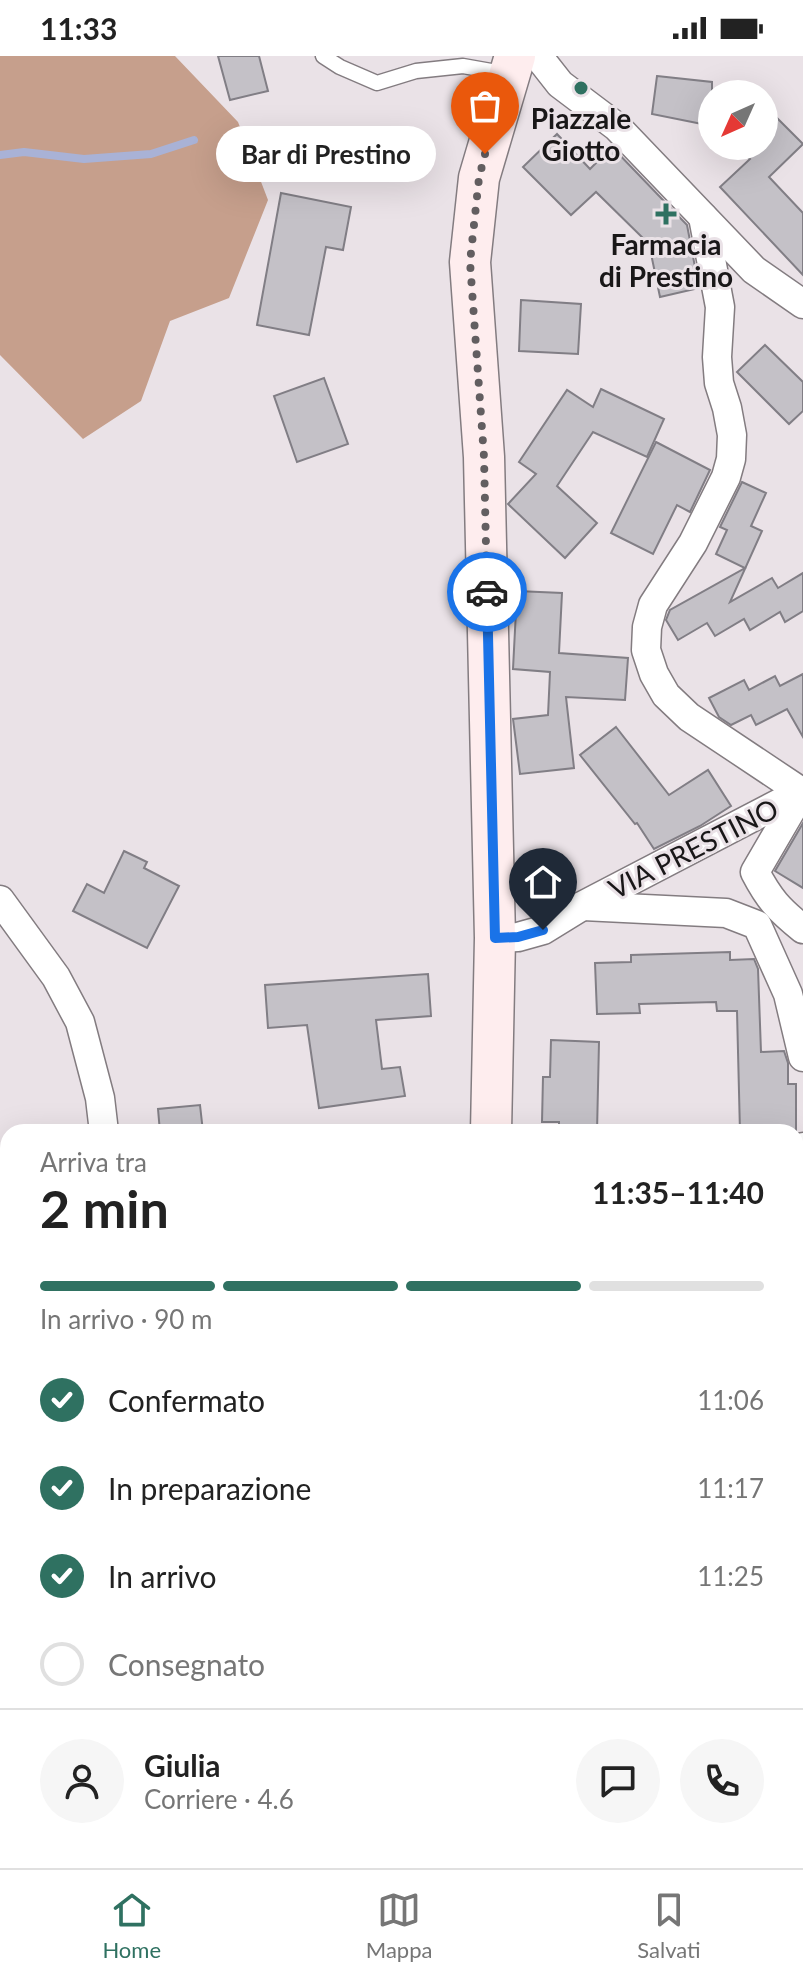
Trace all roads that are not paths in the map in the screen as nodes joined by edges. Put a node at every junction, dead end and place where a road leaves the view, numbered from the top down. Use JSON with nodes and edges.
{"nodes":[{"id":1,"x":323,"y":56,"type":"edge"},
{"id":2,"x":520,"y":60,"type":"edge"},
{"id":3,"x":703,"y":217,"type":"junction"},
{"id":4,"x":803,"y":304,"type":"edge"},
{"id":5,"x":803,"y":792,"type":"edge"},
{"id":6,"x":0,"y":900,"type":"edge"},
{"id":7,"x":582,"y":906,"type":"junction"},
{"id":8,"x":803,"y":929,"type":"edge"},
{"id":9,"x":495,"y":938,"type":"junction"},
{"id":10,"x":803,"y":1057,"type":"edge"},
{"id":11,"x":103,"y":1124,"type":"edge"},
{"id":12,"x":491,"y":1124,"type":"edge"}],
"edges":[{"from":1,"to":2,"type":"lane"},
{"from":2,"to":3,"type":"street"},
{"from":2,"to":9,"type":"main road"},
{"from":3,"to":4,"type":"street"},
{"from":3,"to":5,"type":"street"},
{"from":5,"to":7,"type":"street","name":"VIA PRESTINO"},
{"from":5,"to":8,"type":"street"},
{"from":6,"to":11,"type":"street"},
{"from":7,"to":9,"type":"street","name":"VIA PRESTINO"},
{"from":7,"to":10,"type":"street"},
{"from":9,"to":12,"type":"main road"}]}
